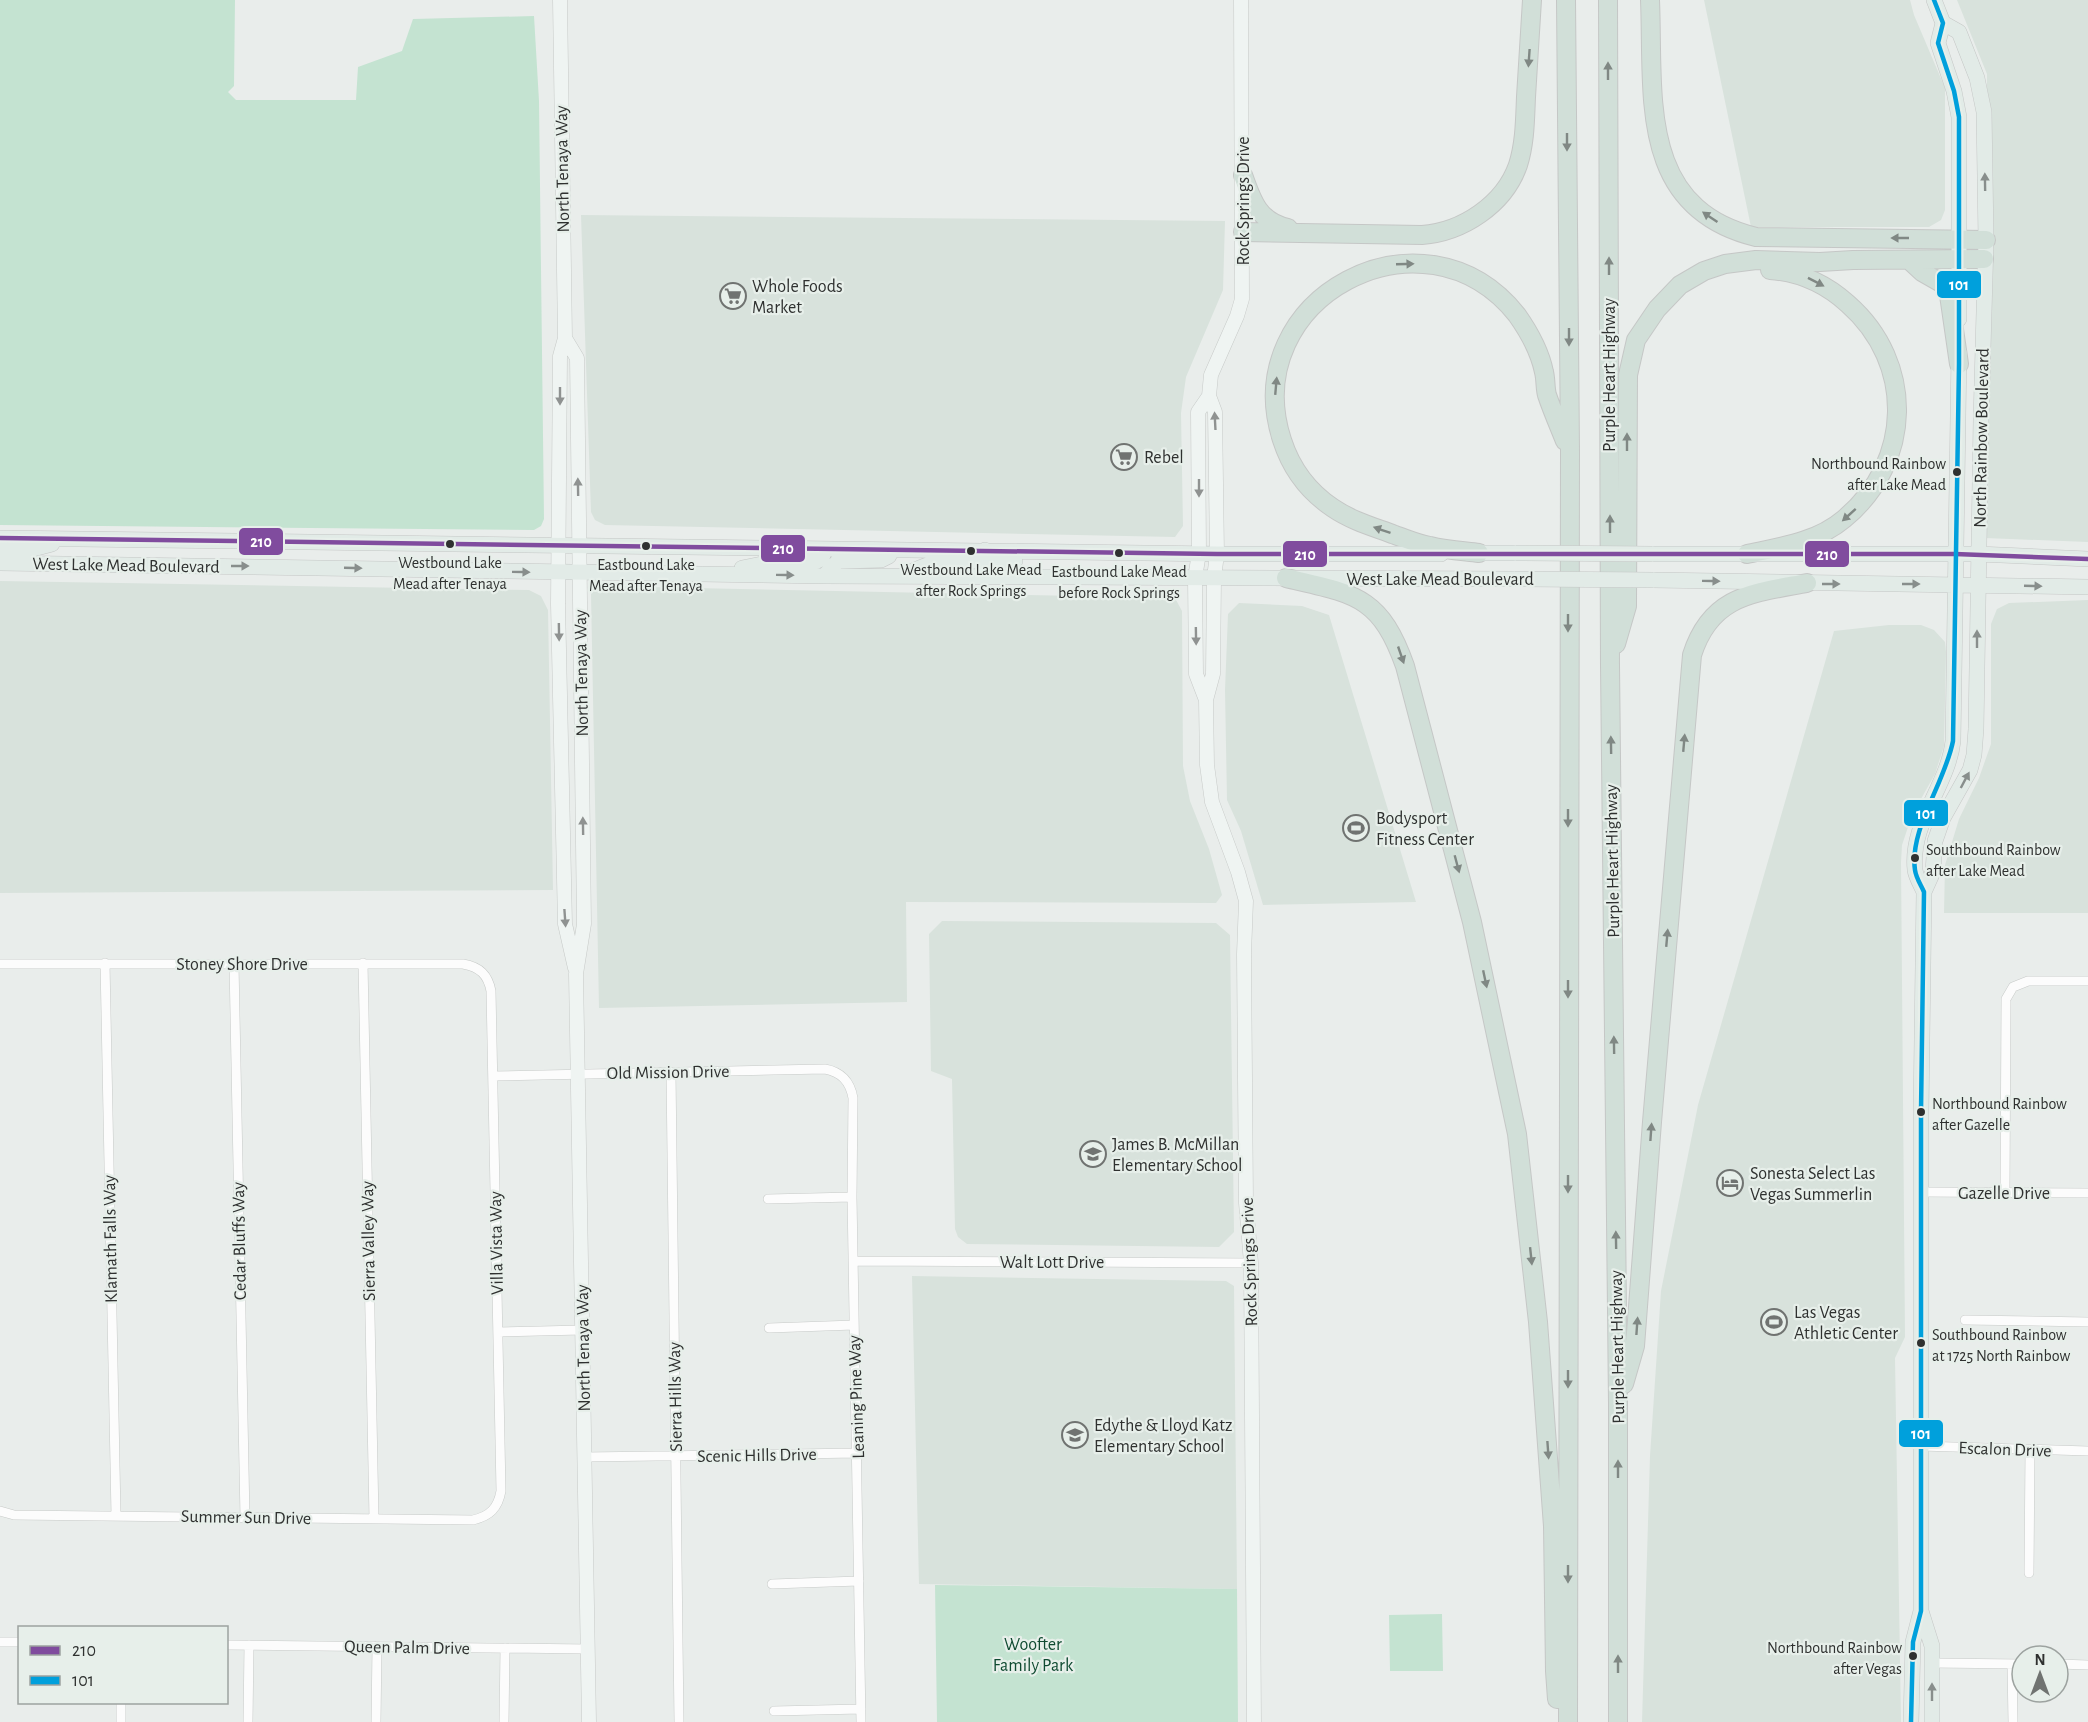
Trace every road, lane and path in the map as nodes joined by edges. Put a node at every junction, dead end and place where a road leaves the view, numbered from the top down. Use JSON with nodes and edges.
{"nodes":[{"id":1,"x":560,"y":0,"type":"edge"},
{"id":2,"x":1241,"y":0,"type":"edge"},
{"id":3,"x":1532,"y":0,"type":"edge"},
{"id":4,"x":1566,"y":0,"type":"edge"},
{"id":5,"x":1608,"y":0,"type":"edge"},
{"id":6,"x":1650,"y":0,"type":"edge"},
{"id":7,"x":1934,"y":0,"type":"edge"},
{"id":8,"x":1943,"y":23,"type":"junction"},
{"id":9,"x":1243,"y":176,"type":"junction"},
{"id":10,"x":1243,"y":232,"type":"junction"},
{"id":11,"x":1294,"y":233,"type":"junction"},
{"id":12,"x":1959,"y":238,"type":"junction"},
{"id":13,"x":1986,"y":240,"type":"junction"},
{"id":14,"x":1959,"y":259,"type":"junction"},
{"id":15,"x":1908,"y":260,"type":"junction"},
{"id":16,"x":1984,"y":260,"type":"junction"},
{"id":17,"x":565,"y":338,"type":"junction"},
{"id":18,"x":1631,"y":362,"type":"junction"},
{"id":19,"x":1959,"y":364,"type":"junction"},
{"id":20,"x":1209,"y":396,"type":"junction"},
{"id":21,"x":1569,"y":452,"type":"junction"},
{"id":22,"x":0,"y":538,"type":"edge"},
{"id":23,"x":72,"y":539,"type":"junction"},
{"id":24,"x":294,"y":542,"type":"junction"},
{"id":25,"x":560,"y":545,"type":"junction"},
{"id":26,"x":579,"y":545,"type":"junction"},
{"id":27,"x":825,"y":549,"type":"junction"},
{"id":28,"x":903,"y":549,"type":"junction"},
{"id":29,"x":0,"y":550,"type":"edge"},
{"id":30,"x":985,"y":550,"type":"junction"},
{"id":31,"x":1083,"y":552,"type":"junction"},
{"id":32,"x":1199,"y":553,"type":"junction"},
{"id":33,"x":1479,"y":553,"type":"junction"},
{"id":34,"x":1217,"y":554,"type":"junction"},
{"id":35,"x":1747,"y":554,"type":"junction"},
{"id":36,"x":1954,"y":554,"type":"junction"},
{"id":37,"x":1978,"y":554,"type":"junction"},
{"id":38,"x":2088,"y":559,"type":"edge"},
{"id":39,"x":0,"y":563,"type":"edge"},
{"id":40,"x":294,"y":566,"type":"junction"},
{"id":41,"x":559,"y":573,"type":"junction"},
{"id":42,"x":579,"y":573,"type":"junction"},
{"id":43,"x":712,"y":574,"type":"junction"},
{"id":44,"x":824,"y":576,"type":"junction"},
{"id":45,"x":900,"y":576,"type":"junction"},
{"id":46,"x":986,"y":577,"type":"junction"},
{"id":47,"x":1195,"y":578,"type":"junction"},
{"id":48,"x":1214,"y":578,"type":"junction"},
{"id":49,"x":1286,"y":578,"type":"junction"},
{"id":50,"x":1807,"y":584,"type":"junction"},
{"id":51,"x":1954,"y":584,"type":"junction"},
{"id":52,"x":1978,"y":584,"type":"junction"},
{"id":53,"x":2088,"y":587,"type":"edge"},
{"id":54,"x":1610,"y":666,"type":"junction"},
{"id":55,"x":1206,"y":700,"type":"junction"},
{"id":56,"x":562,"y":797,"type":"junction"},
{"id":57,"x":583,"y":862,"type":"junction"},
{"id":58,"x":564,"y":879,"type":"junction"},
{"id":59,"x":1924,"y":892,"type":"junction"},
{"id":60,"x":584,"y":924,"type":"junction"},
{"id":61,"x":105,"y":963,"type":"junction"},
{"id":62,"x":363,"y":963,"type":"junction"},
{"id":63,"x":0,"y":964,"type":"edge"},
{"id":64,"x":234,"y":964,"type":"junction"},
{"id":65,"x":483,"y":972,"type":"joint"},
{"id":66,"x":576,"y":974,"type":"junction"},
{"id":67,"x":2088,"y":981,"type":"edge"},
{"id":68,"x":672,"y":1072,"type":"junction"},
{"id":69,"x":578,"y":1074,"type":"junction"},
{"id":70,"x":842,"y":1075,"type":"joint"},
{"id":71,"x":493,"y":1076,"type":"junction"},
{"id":72,"x":1921,"y":1192,"type":"junction"},
{"id":73,"x":2005,"y":1192,"type":"junction"},
{"id":74,"x":2088,"y":1193,"type":"edge"},
{"id":75,"x":852,"y":1197,"type":"junction"},
{"id":76,"x":768,"y":1199,"type":"dead end"},
{"id":77,"x":853,"y":1262,"type":"junction"},
{"id":78,"x":1251,"y":1263,"type":"junction"},
{"id":79,"x":1965,"y":1320,"type":"dead end"},
{"id":80,"x":2088,"y":1322,"type":"edge"},
{"id":81,"x":854,"y":1325,"type":"junction"},
{"id":82,"x":769,"y":1328,"type":"dead end"},
{"id":83,"x":582,"y":1330,"type":"junction"},
{"id":84,"x":498,"y":1332,"type":"junction"},
{"id":85,"x":1618,"y":1403,"type":"junction"},
{"id":86,"x":1922,"y":1446,"type":"junction"},
{"id":87,"x":2030,"y":1450,"type":"junction"},
{"id":88,"x":2088,"y":1451,"type":"edge"},
{"id":89,"x":858,"y":1454,"type":"junction"},
{"id":90,"x":585,"y":1457,"type":"junction"},
{"id":91,"x":676,"y":1457,"type":"junction"},
{"id":92,"x":0,"y":1511,"type":"edge"},
{"id":93,"x":492,"y":1512,"type":"joint"},
{"id":94,"x":116,"y":1515,"type":"junction"},
{"id":95,"x":245,"y":1518,"type":"junction"},
{"id":96,"x":374,"y":1518,"type":"junction"},
{"id":97,"x":2029,"y":1573,"type":"dead end"},
{"id":98,"x":860,"y":1581,"type":"junction"},
{"id":99,"x":772,"y":1584,"type":"dead end"},
{"id":100,"x":1922,"y":1611,"type":"junction"},
{"id":101,"x":0,"y":1642,"type":"edge"},
{"id":102,"x":18,"y":1642,"type":"edge"},
{"id":103,"x":228,"y":1645,"type":"edge"},
{"id":104,"x":249,"y":1645,"type":"junction"},
{"id":105,"x":377,"y":1646,"type":"junction"},
{"id":106,"x":505,"y":1648,"type":"junction"},
{"id":107,"x":588,"y":1649,"type":"junction"},
{"id":108,"x":1932,"y":1663,"type":"junction"},
{"id":109,"x":2010,"y":1664,"type":"edge"},
{"id":110,"x":2070,"y":1664,"type":"edge"},
{"id":111,"x":2088,"y":1665,"type":"edge"},
{"id":112,"x":121,"y":1704,"type":"edge"},
{"id":113,"x":2014,"y":1704,"type":"edge"},
{"id":114,"x":861,"y":1709,"type":"junction"},
{"id":115,"x":774,"y":1711,"type":"dead end"},
{"id":116,"x":121,"y":1722,"type":"edge"},
{"id":117,"x":248,"y":1722,"type":"edge"},
{"id":118,"x":376,"y":1722,"type":"edge"},
{"id":119,"x":504,"y":1722,"type":"edge"},
{"id":120,"x":589,"y":1722,"type":"edge"},
{"id":121,"x":679,"y":1722,"type":"edge"},
{"id":122,"x":861,"y":1722,"type":"edge"},
{"id":123,"x":1254,"y":1722,"type":"edge"},
{"id":124,"x":1559,"y":1722,"type":"edge"},
{"id":125,"x":1568,"y":1722,"type":"edge"},
{"id":126,"x":1618,"y":1722,"type":"edge"},
{"id":127,"x":1911,"y":1722,"type":"edge"},
{"id":128,"x":1932,"y":1722,"type":"edge"},
{"id":129,"x":2013,"y":1722,"type":"edge"}],
"edges":[{"from":1,"to":17,"type":"main road","name":"North Tenaya Way"},
{"from":2,"to":9,"type":"main road","name":"Rock Springs Drive"},
{"from":3,"to":11,"type":"highway","one_way":true},
{"from":4,"to":21,"type":"highway","one_way":true},
{"from":54,"to":5,"type":"highway","name":"Purple Heart Highway","one_way":true},
{"from":12,"to":6,"type":"highway","one_way":true},
{"from":7,"to":8,"type":"main road","name":"North Rainbow Boulevard"},
{"from":8,"to":12,"type":"main road","name":"North Rainbow Boulevard"},
{"from":13,"to":8,"type":"main road","name":"North Rainbow Boulevard","one_way":true},
{"from":9,"to":10,"type":"main road","name":"Rock Springs Drive"},
{"from":9,"to":11,"type":"highway"},
{"from":10,"to":11,"type":"highway"},
{"from":10,"to":20,"type":"main road","name":"Rock Springs Drive"},
{"from":12,"to":13,"type":"highway"},
{"from":12,"to":14,"type":"main road","name":"North Rainbow Boulevard"},
{"from":13,"to":16,"type":"main road","name":"North Rainbow Boulevard"},
{"from":14,"to":15,"type":"highway"},
{"from":14,"to":16,"type":"highway"},
{"from":14,"to":19,"type":"main road","name":"North Rainbow Boulevard"},
{"from":15,"to":18,"type":"highway"},
{"from":15,"to":19,"type":"highway"},
{"from":16,"to":37,"type":"main road","name":"North Rainbow Boulevard"},
{"from":17,"to":25,"type":"main road","name":"North Tenaya Way","one_way":true},
{"from":26,"to":17,"type":"main road","name":"North Tenaya Way","one_way":true},
{"from":18,"to":35,"type":"highway","one_way":true},
{"from":54,"to":18,"type":"highway","one_way":true},
{"from":19,"to":36,"type":"main road","name":"North Rainbow Boulevard"},
{"from":20,"to":32,"type":"main road","name":"Rock Springs Drive","one_way":true},
{"from":34,"to":20,"type":"main road","name":"Rock Springs Drive","one_way":true},
{"from":33,"to":21,"type":"highway","one_way":true},
{"from":21,"to":125,"type":"highway","one_way":true},
{"from":22,"to":23,"type":"main road","name":"West Lake Mead Boulevard"},
{"from":23,"to":24,"type":"main road","name":"West Lake Mead Boulevard"},
{"from":23,"to":29,"type":"main road"},
{"from":24,"to":25,"type":"main road","name":"West Lake Mead Boulevard"},
{"from":24,"to":40,"type":"main road"},
{"from":25,"to":26,"type":"main road","name":"West Lake Mead Boulevard"},
{"from":25,"to":41,"type":"main road","name":"North Tenaya Way"},
{"from":26,"to":27,"type":"main road","name":"West Lake Mead Boulevard"},
{"from":26,"to":42,"type":"main road","name":"North Tenaya Way"},
{"from":27,"to":28,"type":"main road","name":"West Lake Mead Boulevard"},
{"from":27,"to":43,"type":"main road"},
{"from":28,"to":30,"type":"main road","name":"West Lake Mead Boulevard"},
{"from":28,"to":44,"type":"main road"},
{"from":30,"to":31,"type":"main road","name":"West Lake Mead Boulevard"},
{"from":30,"to":45,"type":"main road"},
{"from":31,"to":32,"type":"main road","name":"West Lake Mead Boulevard"},
{"from":31,"to":46,"type":"main road"},
{"from":32,"to":34,"type":"main road","name":"West Lake Mead Boulevard"},
{"from":32,"to":47,"type":"main road","name":"Rock Springs Drive"},
{"from":33,"to":34,"type":"main road","name":"West Lake Mead Boulevard"},
{"from":33,"to":35,"type":"main road","name":"West Lake Mead Boulevard","bridge":true},
{"from":34,"to":48,"type":"main road","name":"Rock Springs Drive"},
{"from":35,"to":36,"type":"main road","name":"West Lake Mead Boulevard"},
{"from":36,"to":37,"type":"main road","name":"West Lake Mead Boulevard"},
{"from":36,"to":51,"type":"main road","name":"North Rainbow Boulevard"},
{"from":37,"to":38,"type":"main road","name":"West Lake Mead Boulevard"},
{"from":37,"to":52,"type":"main road","name":"North Rainbow Boulevard"},
{"from":39,"to":40,"type":"main road","name":"West Lake Mead Boulevard","one_way":true},
{"from":40,"to":41,"type":"main road","name":"West Lake Mead Boulevard","one_way":true},
{"from":41,"to":42,"type":"main road","name":"West Lake Mead Boulevard"},
{"from":41,"to":56,"type":"main road","name":"North Tenaya Way","one_way":true},
{"from":42,"to":43,"type":"main road","name":"West Lake Mead Boulevard"},
{"from":57,"to":42,"type":"main road","name":"North Tenaya Way","one_way":true},
{"from":43,"to":44,"type":"main road","name":"West Lake Mead Boulevard","one_way":true},
{"from":44,"to":45,"type":"main road","name":"West Lake Mead Boulevard"},
{"from":45,"to":46,"type":"main road","name":"West Lake Mead Boulevard"},
{"from":46,"to":47,"type":"main road","name":"West Lake Mead Boulevard"},
{"from":47,"to":48,"type":"main road","name":"West Lake Mead Boulevard"},
{"from":47,"to":55,"type":"main road","name":"Rock Springs Drive","one_way":true},
{"from":48,"to":49,"type":"main road","name":"West Lake Mead Boulevard"},
{"from":48,"to":55,"type":"main road","name":"Rock Springs Drive"},
{"from":49,"to":50,"type":"main road","name":"West Lake Mead Boulevard","one_way":true,"bridge":true},
{"from":49,"to":124,"type":"highway","one_way":true},
{"from":50,"to":51,"type":"main road","name":"West Lake Mead Boulevard","one_way":true},
{"from":85,"to":50,"type":"highway","one_way":true},
{"from":51,"to":52,"type":"main road","name":"West Lake Mead Boulevard"},
{"from":51,"to":59,"type":"main road","name":"North Rainbow Boulevard"},
{"from":52,"to":53,"type":"main road","name":"West Lake Mead Boulevard","one_way":true},
{"from":59,"to":52,"type":"main road","name":"North Rainbow Boulevard","one_way":true},
{"from":85,"to":54,"type":"highway","name":"Purple Heart Highway","one_way":true},
{"from":55,"to":78,"type":"main road","name":"Rock Springs Drive"},
{"from":56,"to":57,"type":"main road"},
{"from":56,"to":58,"type":"main road","name":"North Tenaya Way"},
{"from":57,"to":60,"type":"main road","name":"North Tenaya Way"},
{"from":58,"to":60,"type":"main road"},
{"from":58,"to":66,"type":"main road","name":"North Tenaya Way","one_way":true},
{"from":59,"to":72,"type":"main road","name":"North Rainbow Boulevard"},
{"from":60,"to":66,"type":"main road","name":"North Tenaya Way"},
{"from":61,"to":63,"type":"street","name":"Stoney Shore Drive"},
{"from":61,"to":64,"type":"street","name":"Stoney Shore Drive"},
{"from":61,"to":94,"type":"street","name":"Klamath Falls Way"},
{"from":62,"to":64,"type":"street","name":"Stoney Shore Drive"},
{"from":62,"to":65,"type":"street","name":"Stoney Shore Drive"},
{"from":62,"to":96,"type":"street","name":"Sierra Valley Way"},
{"from":64,"to":95,"type":"street","name":"Cedar Bluffs Way"},
{"from":65,"to":71,"type":"street","name":"Villa Vista Way"},
{"from":66,"to":69,"type":"main road","name":"North Tenaya Way"},
{"from":67,"to":73,"type":"street"},
{"from":68,"to":69,"type":"street","name":"Old Mission Drive"},
{"from":68,"to":70,"type":"street","name":"Old Mission Drive"},
{"from":68,"to":91,"type":"street","name":"Sierra Hills Way"},
{"from":69,"to":71,"type":"street","name":"Old Mission Drive"},
{"from":69,"to":83,"type":"main road","name":"North Tenaya Way"},
{"from":70,"to":75,"type":"street","name":"Leaning Pine Way"},
{"from":71,"to":84,"type":"street","name":"Villa Vista Way"},
{"from":72,"to":73,"type":"street","name":"Gazelle Drive"},
{"from":72,"to":86,"type":"main road","name":"North Rainbow Boulevard"},
{"from":73,"to":74,"type":"street","name":"Gazelle Drive"},
{"from":75,"to":76,"type":"street"},
{"from":75,"to":77,"type":"street","name":"Leaning Pine Way"},
{"from":77,"to":78,"type":"street","name":"Walt Lott Drive"},
{"from":77,"to":81,"type":"street","name":"Leaning Pine Way"},
{"from":78,"to":123,"type":"main road","name":"Rock Springs Drive"},
{"from":79,"to":80,"type":"street"},
{"from":81,"to":82,"type":"street"},
{"from":81,"to":89,"type":"street","name":"Leaning Pine Way"},
{"from":83,"to":84,"type":"street"},
{"from":83,"to":90,"type":"main road","name":"North Tenaya Way"},
{"from":84,"to":93,"type":"street","name":"Villa Vista Way"},
{"from":126,"to":85,"type":"highway","name":"Purple Heart Highway","one_way":true},
{"from":86,"to":87,"type":"street","name":"Escalon Drive"},
{"from":86,"to":100,"type":"main road","name":"North Rainbow Boulevard"},
{"from":87,"to":88,"type":"street","name":"Escalon Drive"},
{"from":87,"to":97,"type":"street"},
{"from":89,"to":91,"type":"street","name":"Scenic Hills Drive"},
{"from":89,"to":98,"type":"street","name":"Leaning Pine Way"},
{"from":90,"to":91,"type":"street","name":"Scenic Hills Drive"},
{"from":90,"to":107,"type":"main road","name":"North Tenaya Way"},
{"from":91,"to":121,"type":"street","name":"Sierra Hills Way"},
{"from":92,"to":94,"type":"street","name":"Summer Sun Drive"},
{"from":93,"to":96,"type":"street","name":"Summer Sun Drive"},
{"from":94,"to":95,"type":"street","name":"Summer Sun Drive"},
{"from":95,"to":96,"type":"street","name":"Summer Sun Drive"},
{"from":98,"to":99,"type":"street"},
{"from":98,"to":114,"type":"street","name":"Leaning Pine Way"},
{"from":100,"to":108,"type":"main road","name":"North Rainbow Boulevard"},
{"from":100,"to":127,"type":"main road","name":"North Rainbow Boulevard"},
{"from":101,"to":102,"type":"street"},
{"from":103,"to":104,"type":"street","name":"Queen Palm Drive"},
{"from":104,"to":105,"type":"street","name":"Queen Palm Drive"},
{"from":104,"to":117,"type":"street"},
{"from":105,"to":106,"type":"street","name":"Queen Palm Drive"},
{"from":105,"to":118,"type":"street"},
{"from":106,"to":107,"type":"street","name":"Queen Palm Drive"},
{"from":106,"to":119,"type":"street"},
{"from":107,"to":120,"type":"main road","name":"North Tenaya Way"},
{"from":108,"to":109,"type":"street"},
{"from":128,"to":108,"type":"main road","name":"North Rainbow Boulevard","one_way":true},
{"from":110,"to":111,"type":"street"},
{"from":112,"to":116,"type":"street"},
{"from":113,"to":129,"type":"street"},
{"from":114,"to":115,"type":"street"},
{"from":114,"to":122,"type":"street","name":"Leaning Pine Way"}]}
